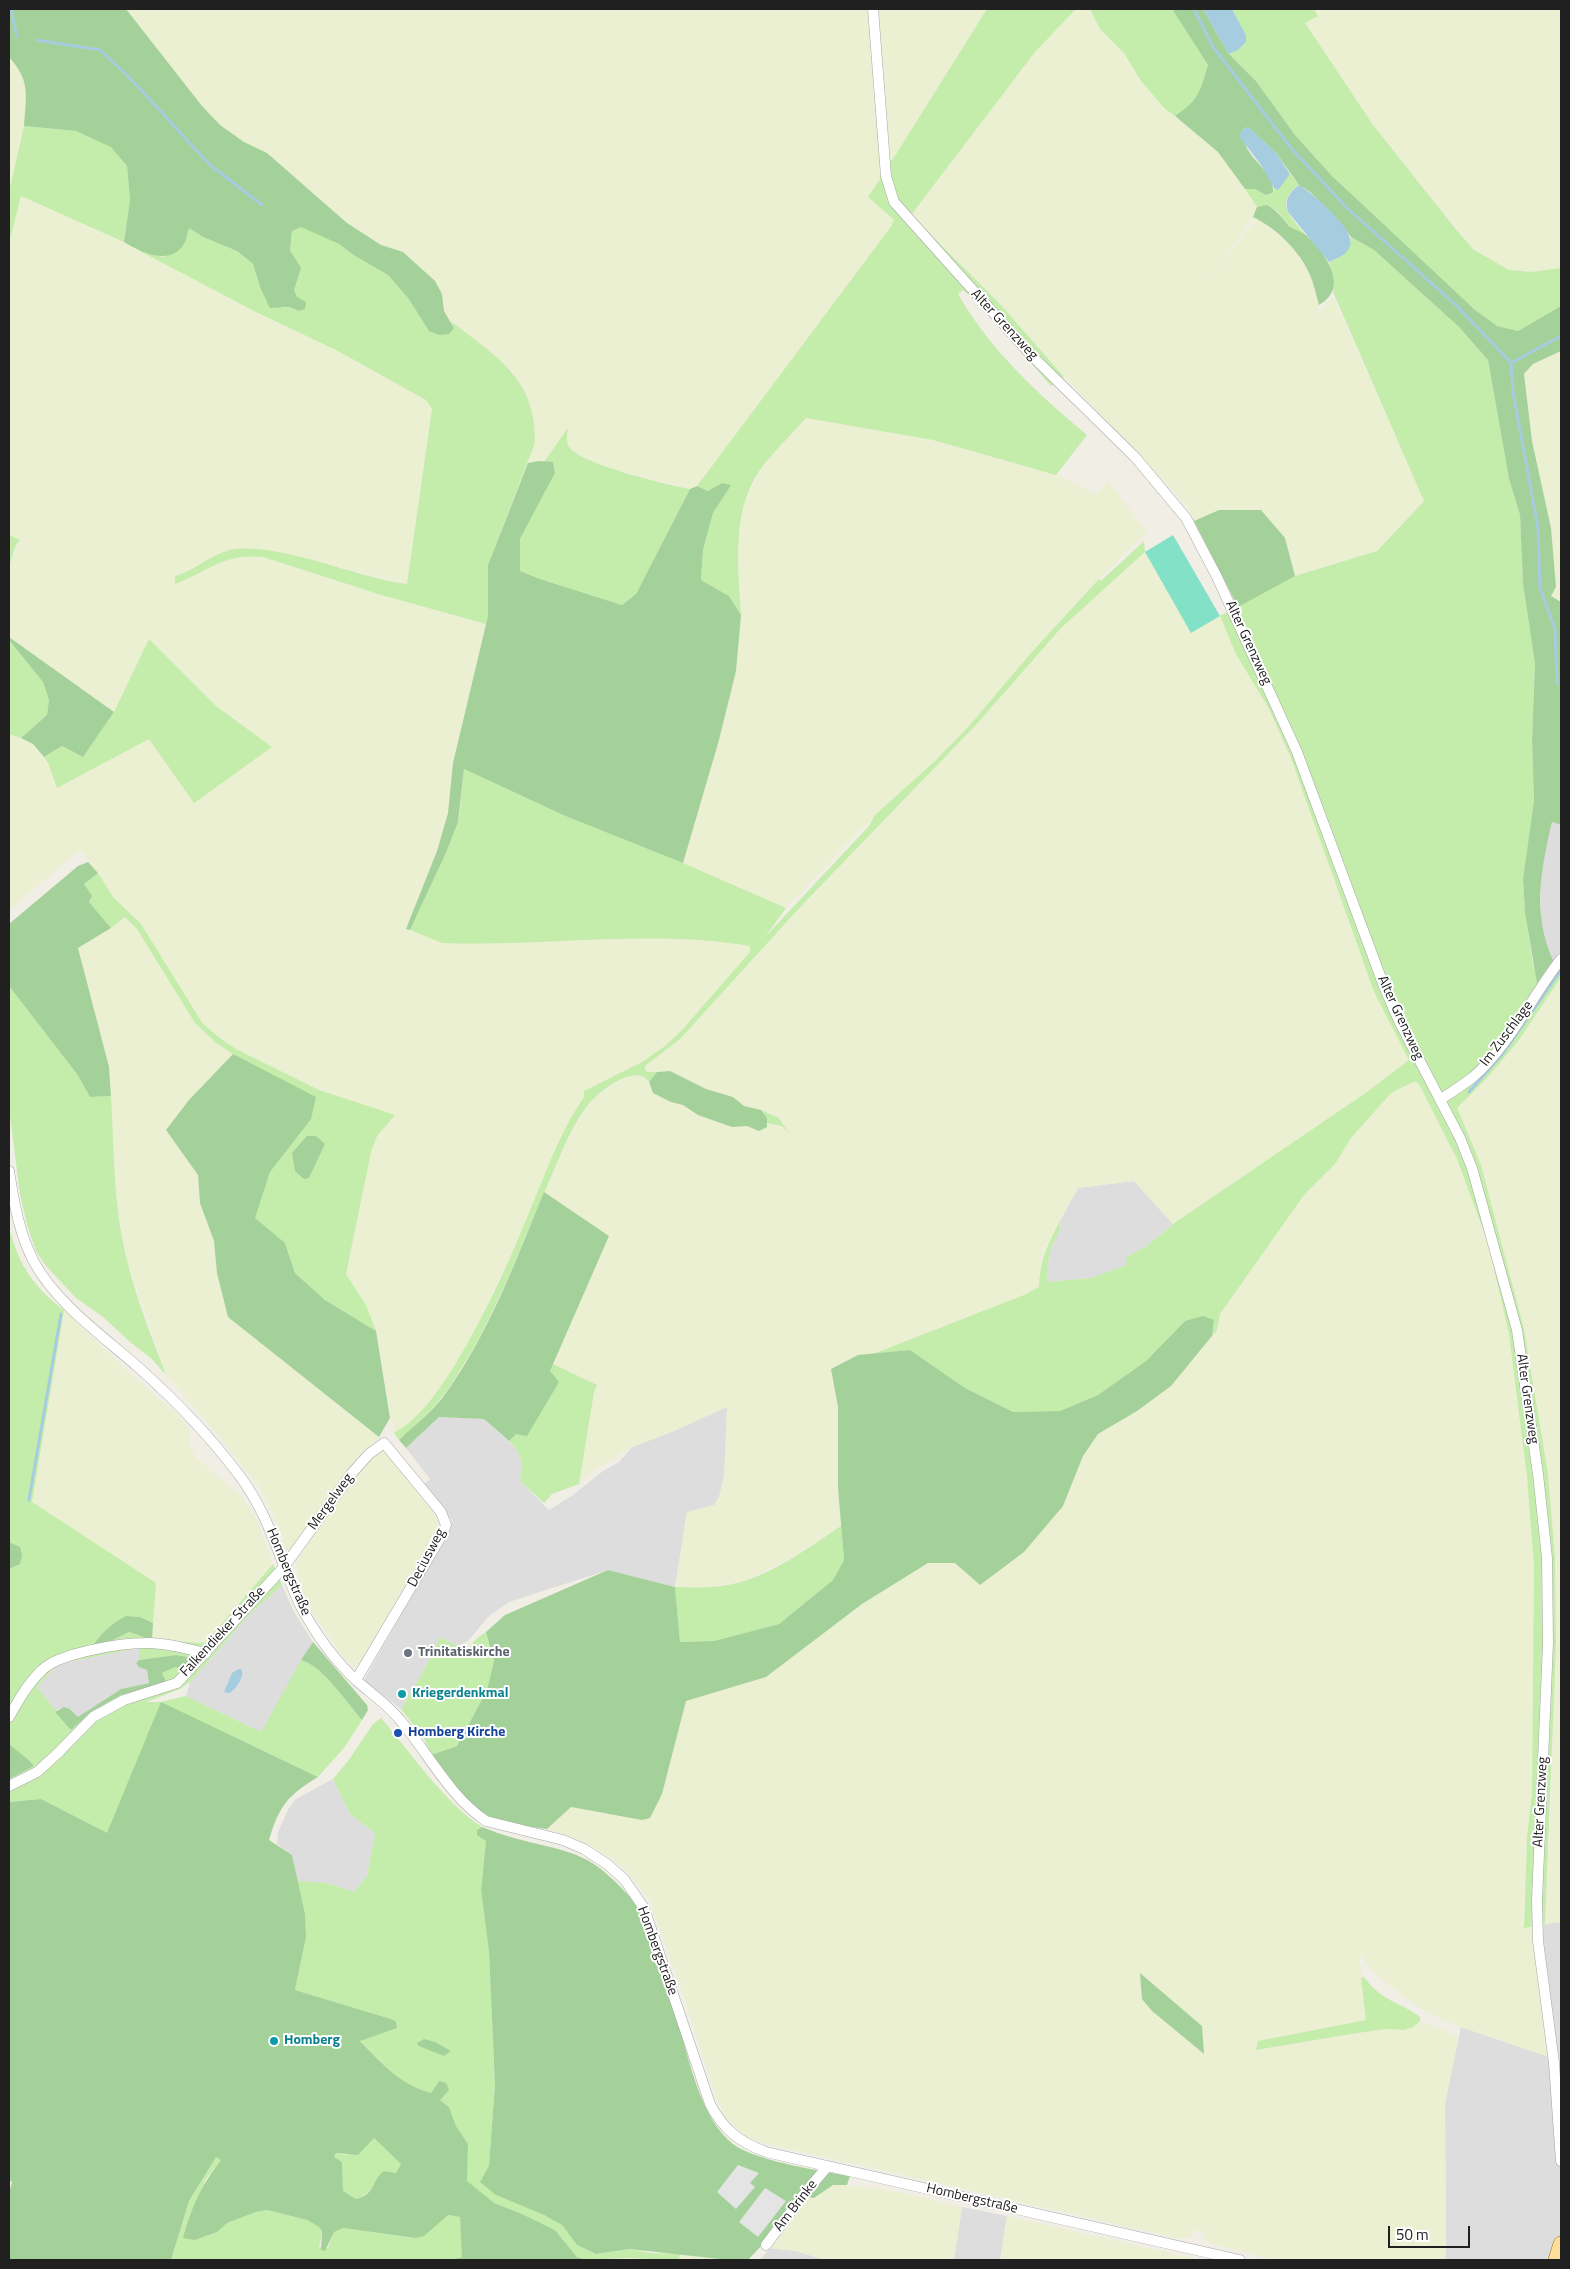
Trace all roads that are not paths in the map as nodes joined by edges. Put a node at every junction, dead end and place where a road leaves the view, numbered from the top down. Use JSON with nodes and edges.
{"nodes":[{"id":1,"x":873,"y":9,"type":"edge"},
{"id":2,"x":1561,"y":959,"type":"edge"},
{"id":3,"x":1441,"y":1099,"type":"junction"},
{"id":4,"x":9,"y":1171,"type":"edge"},
{"id":5,"x":384,"y":1443,"type":"joint"},
{"id":6,"x":284,"y":1567,"type":"junction"},
{"id":7,"x":206,"y":1653,"type":"junction"},
{"id":8,"x":356,"y":1680,"type":"junction"},
{"id":9,"x":9,"y":1717,"type":"edge"},
{"id":10,"x":9,"y":1786,"type":"edge"},
{"id":11,"x":1561,"y":2160,"type":"edge"},
{"id":12,"x":827,"y":2167,"type":"junction"},
{"id":13,"x":1561,"y":2244,"type":"edge"},
{"id":14,"x":766,"y":2245,"type":"dead end"},
{"id":15,"x":1240,"y":2260,"type":"edge"},
{"id":16,"x":1556,"y":2260,"type":"edge"}],
"edges":[{"from":1,"to":3,"type":"street","name":"Alter Grenzweg"},
{"from":2,"to":3,"type":"street","name":"Im Zuschlage"},
{"from":3,"to":11,"type":"street","name":"Alter Grenzweg"},
{"from":4,"to":6,"type":"street","name":"Hombergstraße"},
{"from":5,"to":6,"type":"street","name":"Mergelweg"},
{"from":5,"to":8,"type":"street","name":"Deciusweg"},
{"from":6,"to":7,"type":"street","name":"Falkendieker Straße"},
{"from":6,"to":8,"type":"street","name":"Hombergstraße"},
{"from":7,"to":9,"type":"street"},
{"from":7,"to":10,"type":"street","name":"Falkendieker Straße"},
{"from":8,"to":12,"type":"street","name":"Hombergstraße"},
{"from":12,"to":14,"type":"street","name":"Am Brinke"},
{"from":12,"to":15,"type":"street","name":"Hombergstraße"},
{"from":13,"to":16,"type":"main road"}]}
